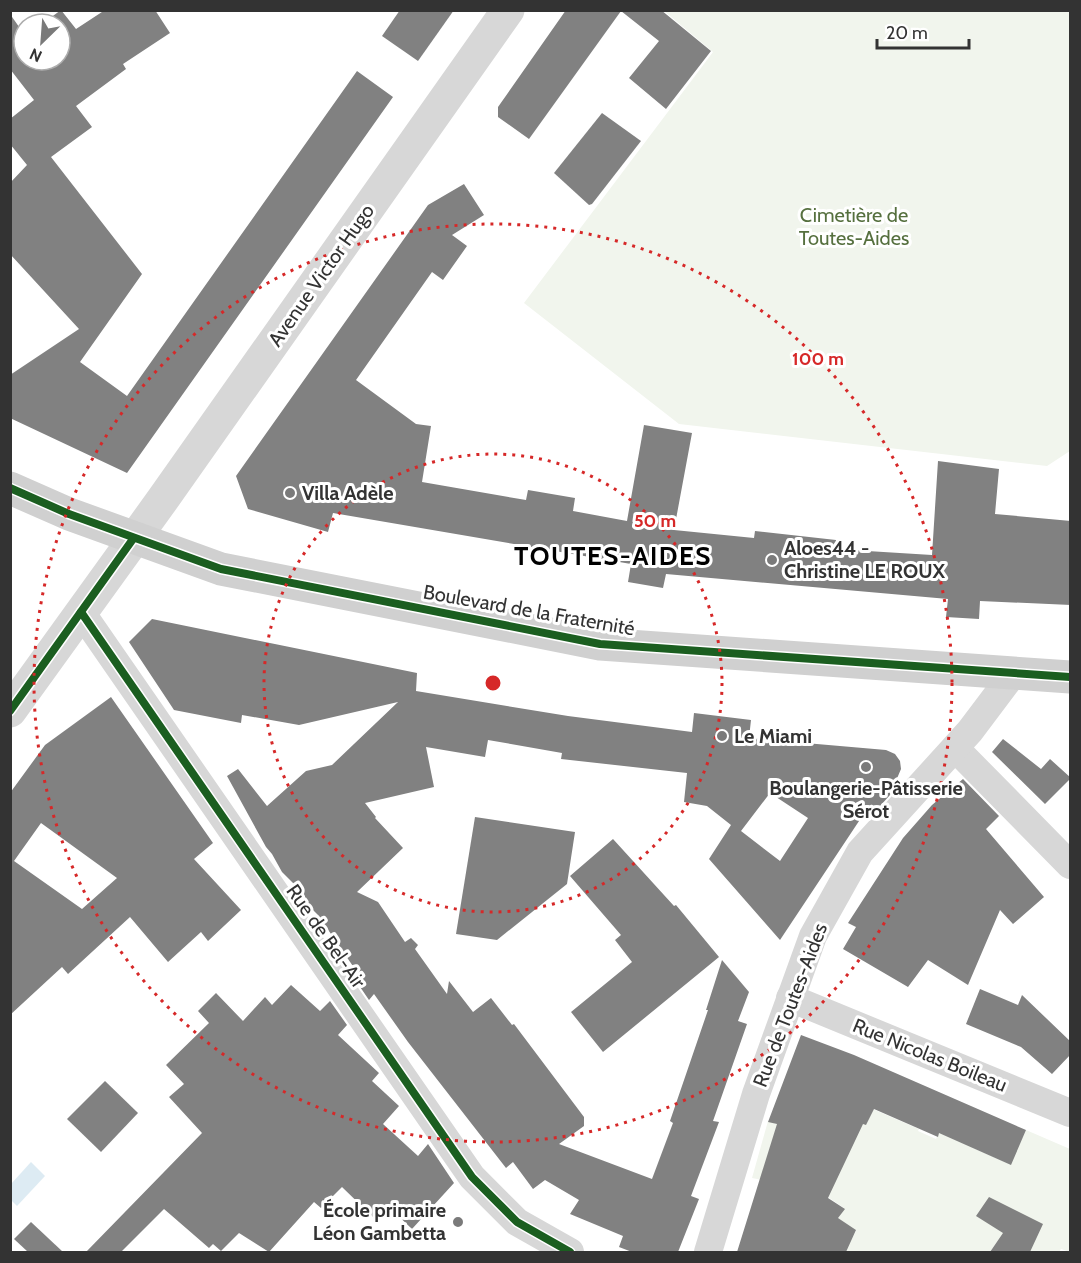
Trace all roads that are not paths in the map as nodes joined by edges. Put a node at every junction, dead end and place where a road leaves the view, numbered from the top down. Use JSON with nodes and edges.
{"nodes":[{"id":1,"x":508,"y":10,"type":"edge"},
{"id":2,"x":10,"y":488,"type":"edge"},
{"id":3,"x":133,"y":539,"type":"junction"},
{"id":4,"x":81,"y":612,"type":"junction"},
{"id":5,"x":1013,"y":674,"type":"junction"},
{"id":6,"x":1071,"y":677,"type":"edge"},
{"id":7,"x":10,"y":711,"type":"edge"},
{"id":8,"x":955,"y":748,"type":"junction"},
{"id":9,"x":1071,"y":865,"type":"edge"},
{"id":10,"x":790,"y":998,"type":"junction"},
{"id":11,"x":1071,"y":1113,"type":"edge"},
{"id":12,"x":570,"y":1252,"type":"edge"},
{"id":13,"x":708,"y":1252,"type":"edge"}],
"edges":[{"from":1,"to":3,"type":"street","name":"Avenue Victor Hugo"},
{"from":2,"to":3,"type":"main road","name":"Boulevard de la Fraternité"},
{"from":3,"to":4,"type":"street","name":"Avenue Victor Hugo"},
{"from":3,"to":5,"type":"main road","name":"Boulevard de la Fraternité"},
{"from":4,"to":7,"type":"street","name":"Avenue Victor Hugo"},
{"from":4,"to":12,"type":"street","name":"Rue de Bel-Air"},
{"from":5,"to":6,"type":"main road","name":"Boulevard de la Fraternité"},
{"from":5,"to":8,"type":"street","name":"Rue de Toutes-Aides"},
{"from":8,"to":9,"type":"street"},
{"from":8,"to":10,"type":"street","name":"Rue de Toutes-Aides"},
{"from":10,"to":11,"type":"street","name":"Rue Nicolas Boileau"},
{"from":10,"to":13,"type":"street","name":"Rue de Toutes-Aides"}]}
